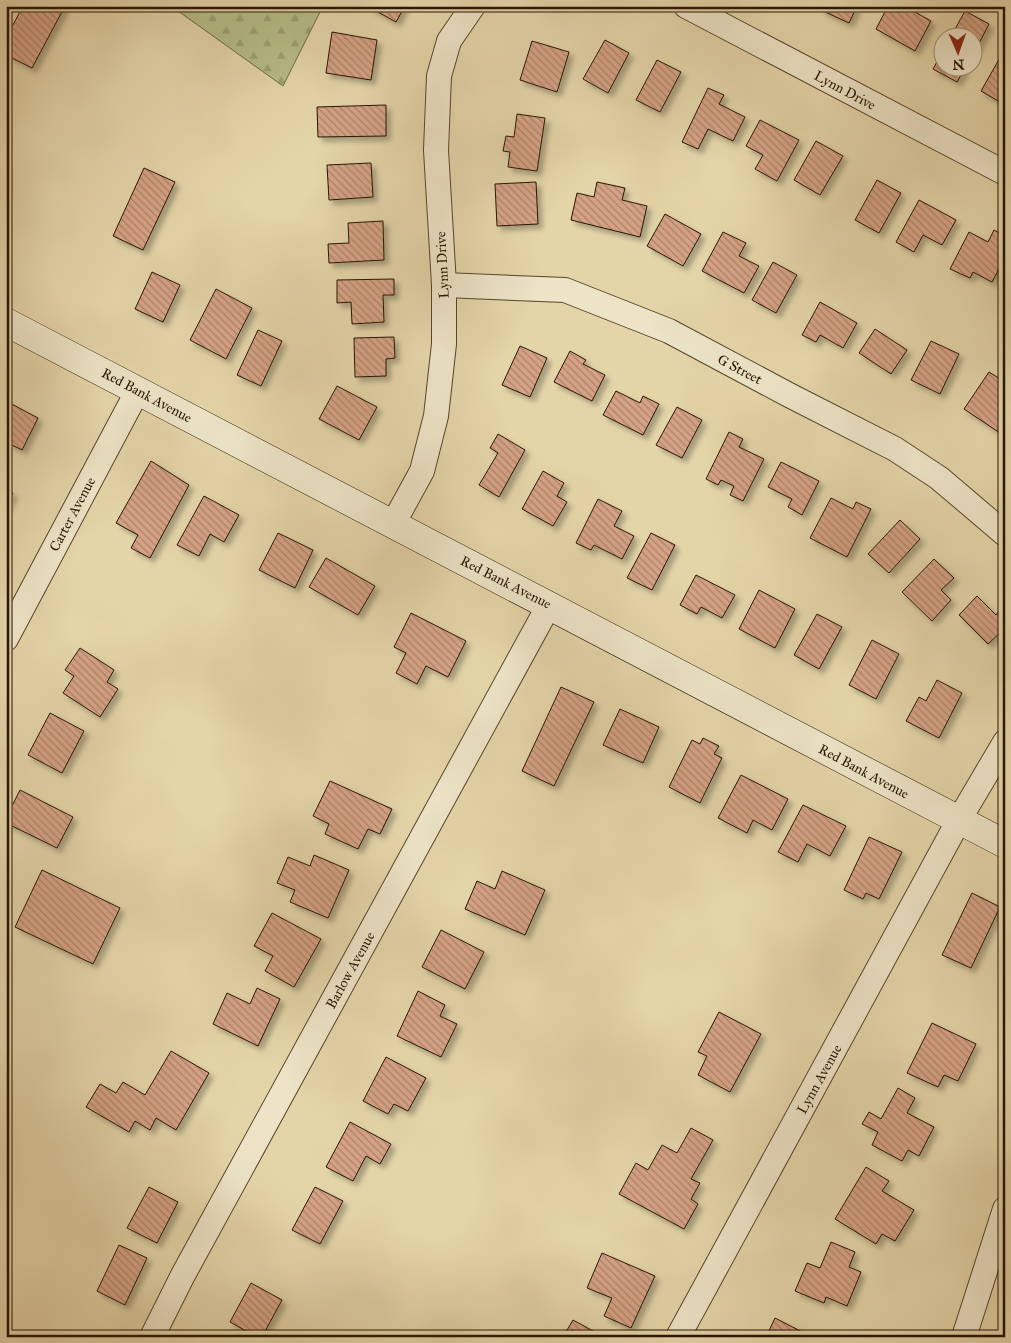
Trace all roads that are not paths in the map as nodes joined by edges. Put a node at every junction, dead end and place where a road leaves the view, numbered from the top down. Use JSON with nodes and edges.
{"nodes":[{"id":1,"x":473,"y":6,"type":"edge"},
{"id":2,"x":686,"y":6,"type":"edge"},
{"id":3,"x":1005,"y":173,"type":"edge"},
{"id":4,"x":444,"y":284,"type":"junction"},
{"id":5,"x":6,"y":322,"type":"edge"},
{"id":6,"x":138,"y":390,"type":"junction"},
{"id":7,"x":393,"y":524,"type":"junction"},
{"id":8,"x":1005,"y":534,"type":"edge"},
{"id":9,"x":549,"y":605,"type":"junction"},
{"id":10,"x":6,"y":639,"type":"edge"},
{"id":11,"x":1005,"y":742,"type":"edge"},
{"id":12,"x":959,"y":820,"type":"junction"},
{"id":13,"x":1005,"y":844,"type":"edge"},
{"id":14,"x":1005,"y":1210,"type":"edge"},
{"id":15,"x":152,"y":1337,"type":"edge"},
{"id":16,"x":678,"y":1337,"type":"edge"},
{"id":17,"x":964,"y":1337,"type":"edge"}],
"edges":[{"from":1,"to":4,"type":"street","name":"Lynn Drive"},
{"from":2,"to":3,"type":"street","name":"Lynn Drive"},
{"from":4,"to":7,"type":"street","name":"Lynn Drive"},
{"from":4,"to":8,"type":"street","name":"G Street"},
{"from":5,"to":6,"type":"street","name":"Red Bank Avenue"},
{"from":6,"to":7,"type":"street","name":"Red Bank Avenue"},
{"from":6,"to":10,"type":"street","name":"Carter Avenue"},
{"from":7,"to":9,"type":"street","name":"Red Bank Avenue"},
{"from":9,"to":12,"type":"street","name":"Red Bank Avenue"},
{"from":9,"to":15,"type":"street","name":"Barlow Avenue"},
{"from":11,"to":12,"type":"street"},
{"from":12,"to":13,"type":"street","name":"Red Bank Avenue"},
{"from":12,"to":16,"type":"street","name":"Lynn Avenue"},
{"from":14,"to":17,"type":"street"}]}
